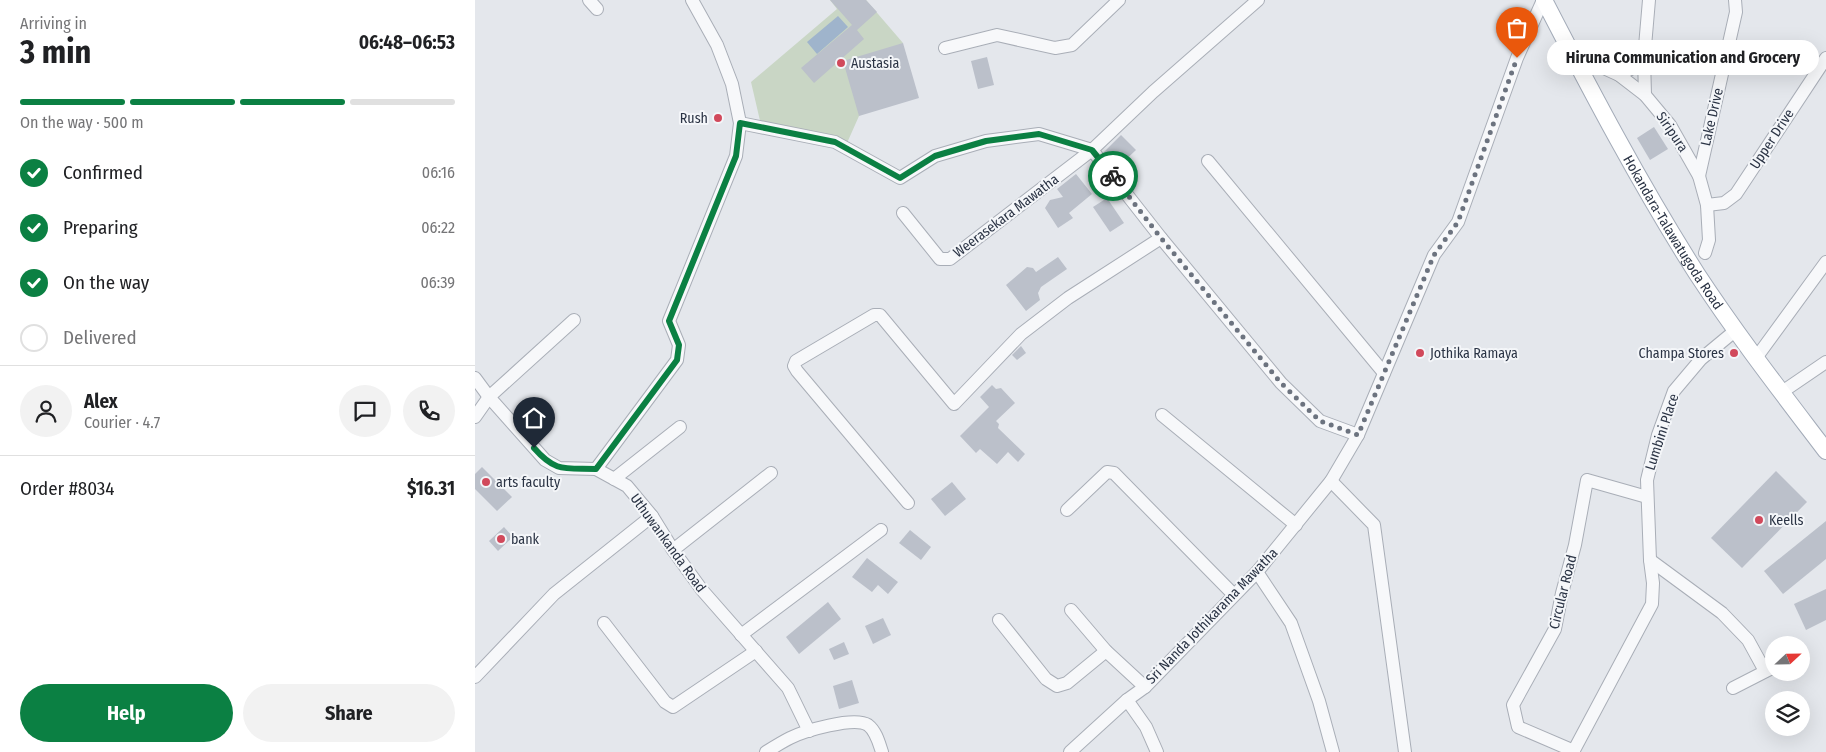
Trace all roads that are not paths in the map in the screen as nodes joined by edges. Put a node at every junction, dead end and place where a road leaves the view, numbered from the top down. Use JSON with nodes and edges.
{"nodes":[{"id":1,"x":692,"y":0,"type":"edge"},
{"id":2,"x":1119,"y":0,"type":"edge"},
{"id":3,"x":1258,"y":0,"type":"edge"},
{"id":4,"x":1543,"y":0,"type":"edge"},
{"id":5,"x":1649,"y":0,"type":"edge"},
{"id":6,"x":1735,"y":0,"type":"edge"},
{"id":7,"x":945,"y":48,"type":"dead end"},
{"id":8,"x":1571,"y":53,"type":"junction"},
{"id":9,"x":1644,"y":58,"type":"junction"},
{"id":10,"x":1826,"y":58,"type":"edge"},
{"id":11,"x":1619,"y":75,"type":"junction"},
{"id":12,"x":1645,"y":95,"type":"junction"},
{"id":13,"x":740,"y":123,"type":"junction"},
{"id":14,"x":1092,"y":150,"type":"junction"},
{"id":15,"x":1208,"y":161,"type":"dead end"},
{"id":16,"x":1699,"y":176,"type":"junction"},
{"id":17,"x":1707,"y":205,"type":"junction"},
{"id":18,"x":903,"y":213,"type":"dead end"},
{"id":19,"x":1161,"y":238,"type":"junction"},
{"id":20,"x":1705,"y":253,"type":"dead end"},
{"id":21,"x":1826,"y":262,"type":"edge"},
{"id":22,"x":574,"y":320,"type":"dead end"},
{"id":23,"x":1736,"y":330,"type":"junction"},
{"id":24,"x":1756,"y":358,"type":"junction"},
{"id":25,"x":1826,"y":362,"type":"edge"},
{"id":26,"x":1385,"y":373,"type":"junction"},
{"id":27,"x":475,"y":378,"type":"edge"},
{"id":28,"x":1782,"y":392,"type":"junction"},
{"id":29,"x":489,"y":398,"type":"junction"},
{"id":30,"x":1162,"y":415,"type":"dead end"},
{"id":31,"x":475,"y":418,"type":"edge"},
{"id":32,"x":680,"y":427,"type":"dead end"},
{"id":33,"x":1358,"y":435,"type":"junction"},
{"id":34,"x":1826,"y":451,"type":"edge"},
{"id":35,"x":596,"y":469,"type":"junction"},
{"id":36,"x":771,"y":473,"type":"dead end"},
{"id":37,"x":614,"y":479,"type":"junction"},
{"id":38,"x":1331,"y":481,"type":"junction"},
{"id":39,"x":1647,"y":497,"type":"junction"},
{"id":40,"x":907,"y":503,"type":"dead end"},
{"id":41,"x":1067,"y":510,"type":"dead end"},
{"id":42,"x":652,"y":516,"type":"junction"},
{"id":43,"x":1295,"y":525,"type":"junction"},
{"id":44,"x":881,"y":530,"type":"dead end"},
{"id":45,"x":673,"y":550,"type":"junction"},
{"id":46,"x":1650,"y":560,"type":"junction"},
{"id":47,"x":1257,"y":572,"type":"junction"},
{"id":48,"x":1234,"y":595,"type":"junction"},
{"id":49,"x":1071,"y":610,"type":"dead end"},
{"id":50,"x":999,"y":620,"type":"dead end"},
{"id":51,"x":604,"y":623,"type":"dead end"},
{"id":52,"x":741,"y":635,"type":"junction"},
{"id":53,"x":756,"y":651,"type":"junction"},
{"id":54,"x":1106,"y":651,"type":"junction"},
{"id":55,"x":1765,"y":663,"type":"edge"},
{"id":56,"x":1765,"y":671,"type":"edge"},
{"id":57,"x":475,"y":677,"type":"edge"},
{"id":58,"x":1145,"y":687,"type":"junction"},
{"id":59,"x":1733,"y":688,"type":"dead end"},
{"id":60,"x":1127,"y":700,"type":"junction"},
{"id":61,"x":809,"y":731,"type":"junction"},
{"id":62,"x":1573,"y":751,"type":"edge"},
{"id":63,"x":766,"y":752,"type":"edge"},
{"id":64,"x":882,"y":752,"type":"edge"},
{"id":65,"x":1070,"y":752,"type":"edge"},
{"id":66,"x":1157,"y":752,"type":"edge"},
{"id":67,"x":1333,"y":752,"type":"edge"},
{"id":68,"x":1405,"y":752,"type":"edge"}],
"edges":[{"from":1,"to":13,"type":"street"},
{"from":2,"to":7,"type":"street"},
{"from":3,"to":14,"type":"street","name":"Weerasekara Mawatha"},
{"from":4,"to":8,"type":"main road","name":"Hokandara-Talawatugoda Road"},
{"from":4,"to":26,"type":"street","name":"Sri Nanda Jothikarama Mawatha"},
{"from":5,"to":9,"type":"street"},
{"from":6,"to":16,"type":"street","name":"Lake Drive"},
{"from":8,"to":11,"type":"street","name":"Siripura"},
{"from":8,"to":23,"type":"main road","name":"Hokandara-Talawatugoda Road"},
{"from":9,"to":11,"type":"street"},
{"from":9,"to":12,"type":"street"},
{"from":10,"to":17,"type":"street","name":"Upper Drive"},
{"from":11,"to":12,"type":"street","name":"Siripura"},
{"from":12,"to":16,"type":"street","name":"Siripura"},
{"from":13,"to":14,"type":"street"},
{"from":13,"to":35,"type":"street"},
{"from":14,"to":18,"type":"street","name":"Weerasekara Mawatha"},
{"from":14,"to":19,"type":"street"},
{"from":15,"to":26,"type":"street"},
{"from":16,"to":17,"type":"street","name":"Siripura"},
{"from":17,"to":20,"type":"street","name":"Siripura"},
{"from":19,"to":33,"type":"street"},
{"from":19,"to":40,"type":"street"},
{"from":21,"to":24,"type":"street"},
{"from":22,"to":29,"type":"street"},
{"from":23,"to":24,"type":"main road","name":"Hokandara-Talawatugoda Road"},
{"from":23,"to":39,"type":"street","name":"Lumbini Place"},
{"from":24,"to":28,"type":"main road","name":"Hokandara-Talawatugoda Road"},
{"from":25,"to":28,"type":"street"},
{"from":26,"to":33,"type":"street","name":"Sri Nanda Jothikarama Mawatha"},
{"from":27,"to":29,"type":"street","name":"Uthuwankanda Road"},
{"from":28,"to":34,"type":"main road","name":"Hokandara-Talawatugoda Road"},
{"from":29,"to":31,"type":"street"},
{"from":29,"to":35,"type":"street","name":"Uthuwankanda Road"},
{"from":30,"to":43,"type":"street"},
{"from":32,"to":37,"type":"street"},
{"from":33,"to":38,"type":"street","name":"Sri Nanda Jothikarama Mawatha"},
{"from":35,"to":37,"type":"street","name":"Uthuwankanda Road"},
{"from":36,"to":45,"type":"street"},
{"from":37,"to":42,"type":"street","name":"Uthuwankanda Road"},
{"from":38,"to":43,"type":"street","name":"Sri Nanda Jothikarama Mawatha"},
{"from":38,"to":68,"type":"street"},
{"from":39,"to":46,"type":"street","name":"Lumbini Place"},
{"from":39,"to":62,"type":"street","name":"Circular Road"},
{"from":41,"to":48,"type":"street"},
{"from":42,"to":45,"type":"street","name":"Uthuwankanda Road"},
{"from":42,"to":57,"type":"street"},
{"from":43,"to":47,"type":"street","name":"Sri Nanda Jothikarama Mawatha"},
{"from":44,"to":52,"type":"street"},
{"from":45,"to":52,"type":"street","name":"Uthuwankanda Road"},
{"from":46,"to":55,"type":"street"},
{"from":46,"to":62,"type":"street","name":"Lumbini Place"},
{"from":47,"to":48,"type":"street","name":"Sri Nanda Jothikarama Mawatha"},
{"from":47,"to":67,"type":"street"},
{"from":48,"to":58,"type":"street","name":"Sri Nanda Jothikarama Mawatha"},
{"from":49,"to":54,"type":"street"},
{"from":50,"to":54,"type":"street"},
{"from":51,"to":53,"type":"street"},
{"from":52,"to":53,"type":"street","name":"Uthuwankanda Road"},
{"from":53,"to":61,"type":"street","name":"Uthuwankanda Road"},
{"from":54,"to":58,"type":"street"},
{"from":56,"to":59,"type":"street"},
{"from":58,"to":60,"type":"street","name":"Sri Nanda Jothikarama Mawatha"},
{"from":60,"to":65,"type":"street","name":"Sri Nanda Jothikarama Mawatha"},
{"from":60,"to":66,"type":"street"},
{"from":61,"to":63,"type":"street"},
{"from":61,"to":64,"type":"street"}]}
